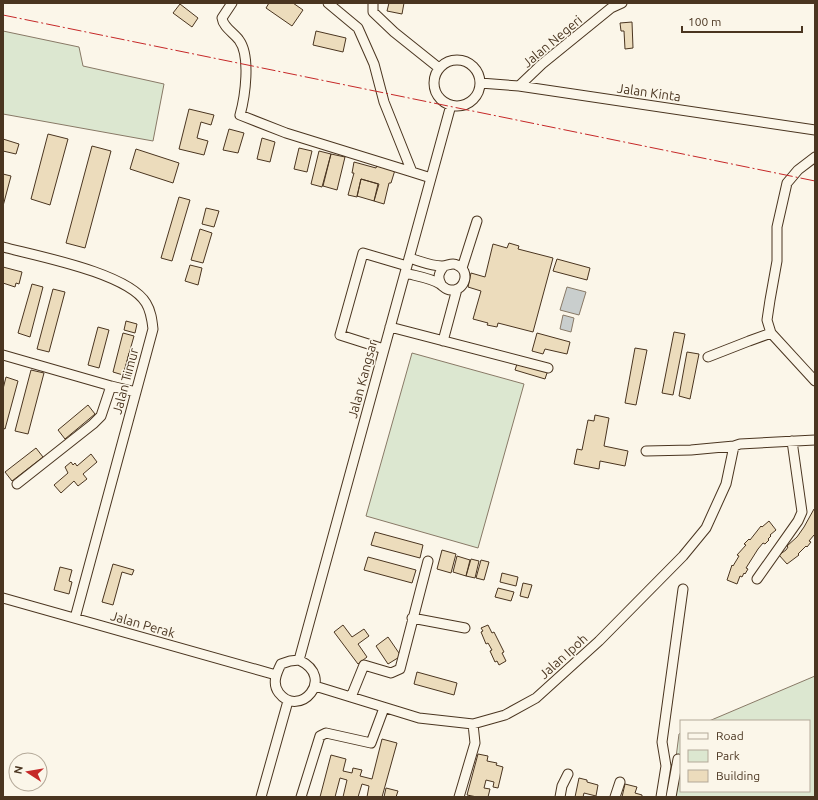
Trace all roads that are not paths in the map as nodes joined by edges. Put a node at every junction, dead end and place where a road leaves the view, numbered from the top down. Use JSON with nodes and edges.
{"nodes":[{"id":1,"x":232,"y":3,"type":"edge"},
{"id":2,"x":328,"y":3,"type":"edge"},
{"id":3,"x":373,"y":3,"type":"edge"},
{"id":4,"x":622,"y":3,"type":"edge"},
{"id":5,"x":439,"y":68,"type":"junction"},
{"id":6,"x":480,"y":83,"type":"junction"},
{"id":7,"x":519,"y":86,"type":"junction"},
{"id":8,"x":451,"y":105,"type":"junction"},
{"id":9,"x":815,"y":130,"type":"edge"},
{"id":10,"x":815,"y":158,"type":"edge"},
{"id":11,"x":412,"y":172,"type":"junction"},
{"id":12,"x":431,"y":178,"type":"junction"},
{"id":13,"x":477,"y":221,"type":"dead end"},
{"id":14,"x":3,"y":247,"type":"edge"},
{"id":15,"x":407,"y":266,"type":"junction"},
{"id":16,"x":444,"y":266,"type":"junction"},
{"id":17,"x":462,"y":268,"type":"junction"},
{"id":18,"x":441,"y":284,"type":"junction"},
{"id":19,"x":457,"y":289,"type":"junction"},
{"id":20,"x":390,"y":327,"type":"junction"},
{"id":21,"x":771,"y":333,"type":"junction"},
{"id":22,"x":443,"y":341,"type":"junction"},
{"id":23,"x":384,"y":349,"type":"junction"},
{"id":24,"x":3,"y":355,"type":"edge"},
{"id":25,"x":708,"y":357,"type":"dead end"},
{"id":26,"x":548,"y":368,"type":"dead end"},
{"id":27,"x":815,"y":381,"type":"edge"},
{"id":28,"x":111,"y":386,"type":"junction"},
{"id":29,"x":136,"y":392,"type":"junction"},
{"id":30,"x":815,"y":440,"type":"edge"},
{"id":31,"x":792,"y":441,"type":"junction"},
{"id":32,"x":734,"y":446,"type":"junction"},
{"id":33,"x":646,"y":451,"type":"dead end"},
{"id":34,"x":17,"y":484,"type":"dead end"},
{"id":35,"x":428,"y":561,"type":"dead end"},
{"id":36,"x":757,"y":579,"type":"dead end"},
{"id":37,"x":683,"y":589,"type":"dead end"},
{"id":38,"x":3,"y":598,"type":"edge"},
{"id":39,"x":75,"y":618,"type":"junction"},
{"id":40,"x":412,"y":618,"type":"junction"},
{"id":41,"x":465,"y":628,"type":"dead end"},
{"id":42,"x":299,"y":660,"type":"junction"},
{"id":43,"x":276,"y":675,"type":"junction"},
{"id":44,"x":315,"y":686,"type":"junction"},
{"id":45,"x":351,"y":697,"type":"junction"},
{"id":46,"x":288,"y":701,"type":"junction"},
{"id":47,"x":384,"y":708,"type":"junction"},
{"id":48,"x":473,"y":724,"type":"junction"},
{"id":49,"x":678,"y":759,"type":"dead end"},
{"id":50,"x":568,"y":774,"type":"dead end"},
{"id":51,"x":620,"y":782,"type":"dead end"},
{"id":52,"x":261,"y":797,"type":"edge"},
{"id":53,"x":301,"y":797,"type":"edge"},
{"id":54,"x":459,"y":797,"type":"edge"},
{"id":55,"x":560,"y":797,"type":"edge"},
{"id":56,"x":615,"y":797,"type":"edge"},
{"id":57,"x":661,"y":797,"type":"edge"},
{"id":58,"x":671,"y":797,"type":"edge"}],
"edges":[{"from":1,"to":11,"type":"street"},
{"from":2,"to":11,"type":"street"},
{"from":3,"to":5,"type":"street"},
{"from":4,"to":7,"type":"street","name":"Jalan Negeri"},
{"from":5,"to":6,"type":"street"},
{"from":5,"to":8,"type":"street"},
{"from":6,"to":7,"type":"street","name":"Jalan Kinta"},
{"from":6,"to":8,"type":"street"},
{"from":7,"to":9,"type":"street","name":"Jalan Kinta"},
{"from":8,"to":12,"type":"street","name":"Jalan Kangsar"},
{"from":10,"to":21,"type":"street"},
{"from":11,"to":12,"type":"street"},
{"from":12,"to":15,"type":"street","name":"Jalan Kangsar"},
{"from":13,"to":17,"type":"street"},
{"from":14,"to":29,"type":"street","name":"Jalan Timur"},
{"from":15,"to":16,"type":"street"},
{"from":15,"to":18,"type":"street"},
{"from":15,"to":20,"type":"street","name":"Jalan Kangsar"},
{"from":15,"to":23,"type":"street"},
{"from":16,"to":17,"type":"street"},
{"from":16,"to":18,"type":"street"},
{"from":17,"to":19,"type":"street"},
{"from":18,"to":19,"type":"street"},
{"from":19,"to":22,"type":"street"},
{"from":20,"to":22,"type":"street"},
{"from":20,"to":23,"type":"street","name":"Jalan Kangsar"},
{"from":21,"to":25,"type":"street"},
{"from":21,"to":27,"type":"street"},
{"from":22,"to":26,"type":"street"},
{"from":23,"to":42,"type":"street","name":"Jalan Kangsar"},
{"from":24,"to":28,"type":"street"},
{"from":28,"to":29,"type":"street"},
{"from":28,"to":34,"type":"street"},
{"from":29,"to":39,"type":"street","name":"Jalan Timur"},
{"from":30,"to":31,"type":"street"},
{"from":31,"to":32,"type":"street"},
{"from":31,"to":36,"type":"street"},
{"from":32,"to":33,"type":"street"},
{"from":32,"to":48,"type":"street","name":"Jalan Ipoh"},
{"from":35,"to":40,"type":"street"},
{"from":37,"to":57,"type":"street"},
{"from":38,"to":39,"type":"street","name":"Jalan Perak"},
{"from":39,"to":43,"type":"street","name":"Jalan Perak"},
{"from":40,"to":41,"type":"street"},
{"from":40,"to":45,"type":"street"},
{"from":42,"to":43,"type":"street"},
{"from":42,"to":44,"type":"street"},
{"from":43,"to":46,"type":"street"},
{"from":44,"to":45,"type":"street","name":"Jalan Ipoh"},
{"from":44,"to":46,"type":"street"},
{"from":45,"to":47,"type":"street","name":"Jalan Ipoh"},
{"from":46,"to":52,"type":"street"},
{"from":47,"to":48,"type":"street","name":"Jalan Ipoh"},
{"from":47,"to":53,"type":"street"},
{"from":48,"to":54,"type":"street"},
{"from":49,"to":58,"type":"street"},
{"from":50,"to":55,"type":"street"},
{"from":51,"to":56,"type":"street"}]}
